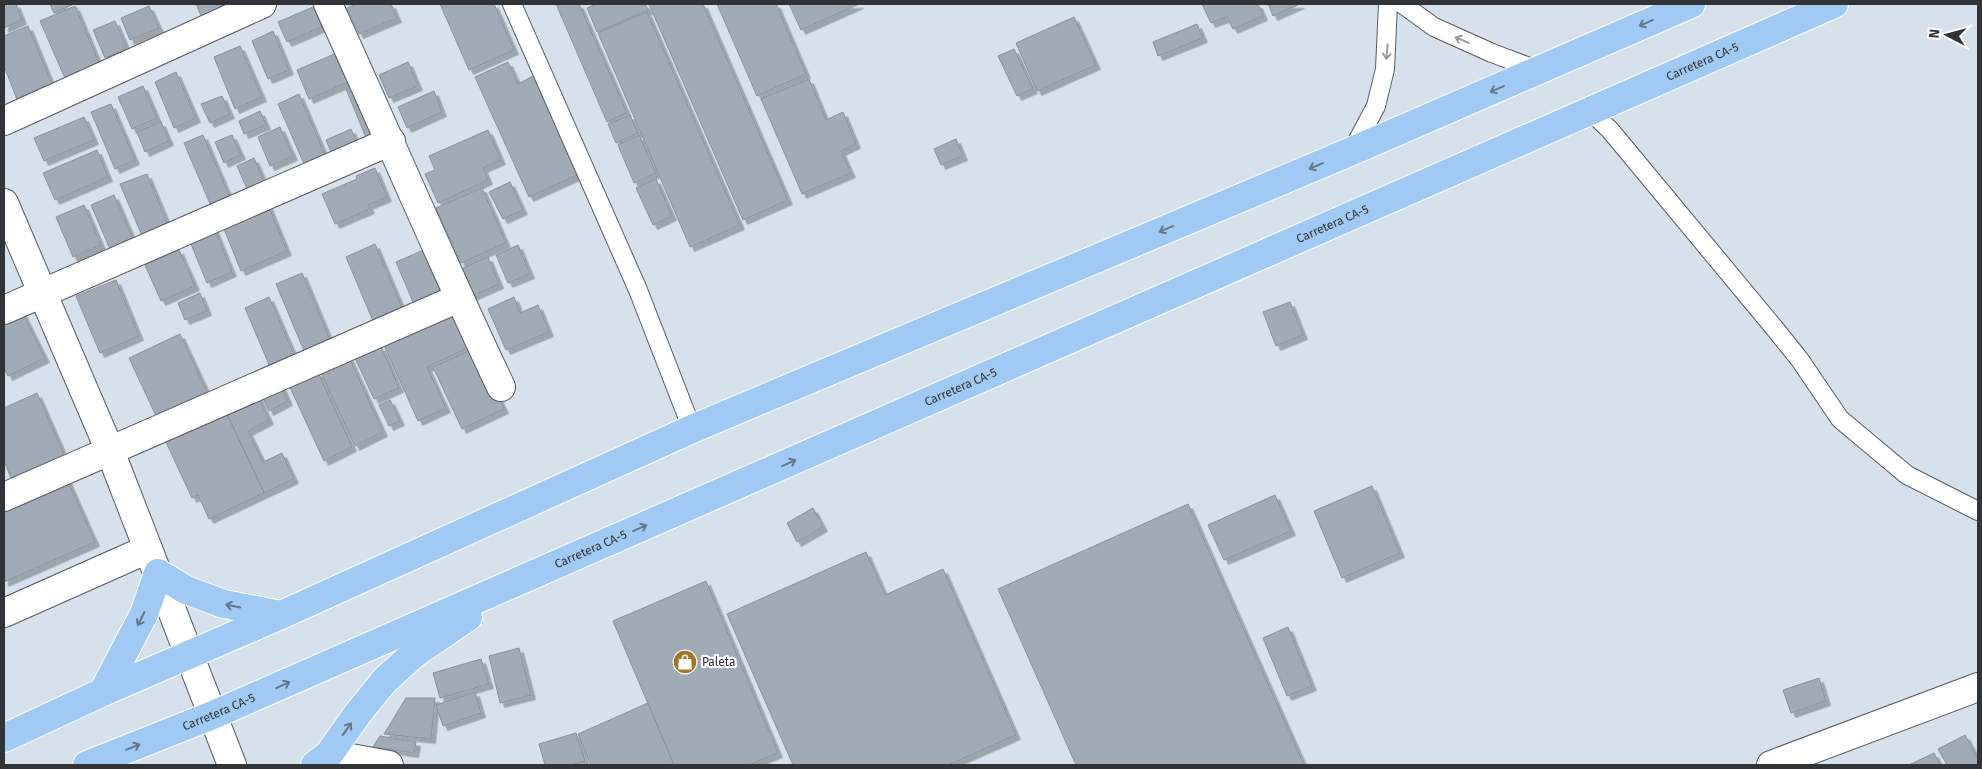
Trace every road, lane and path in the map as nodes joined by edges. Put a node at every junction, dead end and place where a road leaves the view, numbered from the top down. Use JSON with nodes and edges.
{"nodes":[{"id":1,"x":262,"y":4,"type":"edge"},
{"id":2,"x":328,"y":4,"type":"edge"},
{"id":3,"x":512,"y":4,"type":"edge"},
{"id":4,"x":1388,"y":4,"type":"edge"},
{"id":5,"x":1402,"y":4,"type":"edge"},
{"id":6,"x":1691,"y":4,"type":"edge"},
{"id":7,"x":1834,"y":4,"type":"edge"},
{"id":8,"x":1540,"y":70,"type":"junction"},
{"id":9,"x":1590,"y":111,"type":"junction"},
{"id":10,"x":4,"y":121,"type":"edge"},
{"id":11,"x":391,"y":141,"type":"junction"},
{"id":12,"x":1352,"y":151,"type":"junction"},
{"id":13,"x":4,"y":203,"type":"edge"},
{"id":14,"x":43,"y":293,"type":"junction"},
{"id":15,"x":459,"y":298,"type":"junction"},
{"id":16,"x":4,"y":310,"type":"edge"},
{"id":17,"x":501,"y":387,"type":"dead end"},
{"id":18,"x":692,"y":429,"type":"junction"},
{"id":19,"x":110,"y":451,"type":"junction"},
{"id":20,"x":4,"y":497,"type":"edge"},
{"id":21,"x":1978,"y":511,"type":"edge"},
{"id":22,"x":153,"y":561,"type":"junction"},
{"id":23,"x":518,"y":582,"type":"junction"},
{"id":24,"x":4,"y":613,"type":"edge"},
{"id":25,"x":281,"y":615,"type":"junction"},
{"id":26,"x":189,"y":655,"type":"junction"},
{"id":27,"x":1978,"y":687,"type":"edge"},
{"id":28,"x":103,"y":692,"type":"junction"},
{"id":29,"x":213,"y":715,"type":"junction"},
{"id":30,"x":4,"y":738,"type":"edge"},
{"id":31,"x":322,"y":760,"type":"edge"},
{"id":32,"x":87,"y":765,"type":"edge"},
{"id":33,"x":232,"y":765,"type":"edge"},
{"id":34,"x":390,"y":765,"type":"edge"},
{"id":35,"x":1771,"y":765,"type":"edge"}],
"edges":[{"from":1,"to":10,"type":"street"},
{"from":2,"to":11,"type":"street"},
{"from":3,"to":18,"type":"lane"},
{"from":4,"to":12,"type":"lane","one_way":true},
{"from":8,"to":5,"type":"lane","one_way":true},
{"from":6,"to":8,"type":"highway","one_way":true},
{"from":7,"to":9,"type":"highway","name":"Carretera CA-5"},
{"from":8,"to":12,"type":"highway","one_way":true},
{"from":9,"to":21,"type":"lane"},
{"from":23,"to":9,"type":"highway","name":"Carretera CA-5","one_way":true},
{"from":11,"to":14,"type":"street"},
{"from":11,"to":15,"type":"street"},
{"from":12,"to":18,"type":"highway","one_way":true},
{"from":13,"to":14,"type":"street"},
{"from":14,"to":16,"type":"street"},
{"from":14,"to":19,"type":"street"},
{"from":15,"to":17,"type":"street"},
{"from":15,"to":19,"type":"street"},
{"from":18,"to":25,"type":"highway"},
{"from":19,"to":20,"type":"street"},
{"from":19,"to":22,"type":"street"},
{"from":22,"to":24,"type":"street"},
{"from":25,"to":22,"type":"highway","one_way":true},
{"from":22,"to":26,"type":"street"},
{"from":22,"to":28,"type":"highway","one_way":true},
{"from":29,"to":23,"type":"highway","name":"Carretera CA-5","one_way":true},
{"from":31,"to":23,"type":"highway","one_way":true},
{"from":25,"to":26,"type":"highway"},
{"from":26,"to":28,"type":"highway"},
{"from":26,"to":29,"type":"street"},
{"from":27,"to":35,"type":"street"},
{"from":28,"to":30,"type":"highway"},
{"from":32,"to":29,"type":"highway","name":"Carretera CA-5","one_way":true},
{"from":29,"to":33,"type":"street"},
{"from":31,"to":34,"type":"street"}]}
